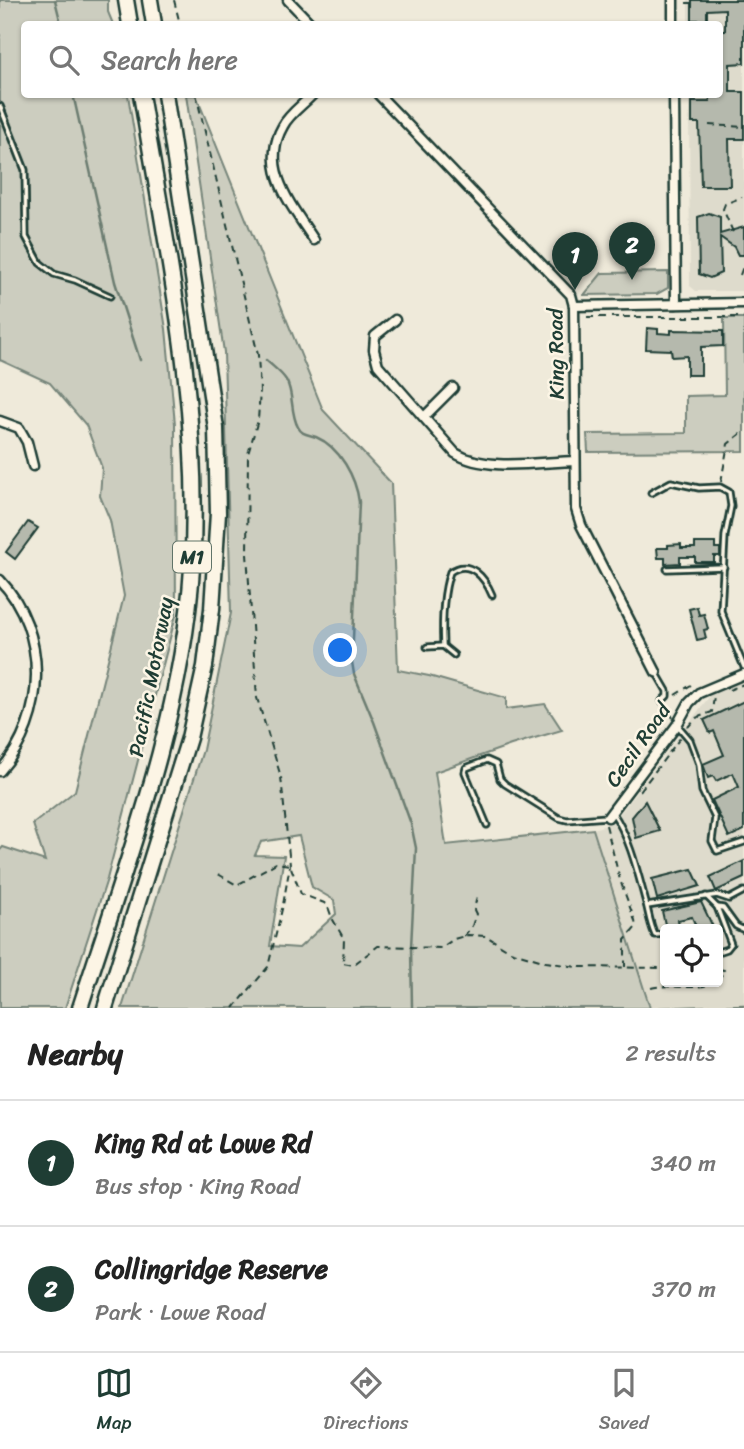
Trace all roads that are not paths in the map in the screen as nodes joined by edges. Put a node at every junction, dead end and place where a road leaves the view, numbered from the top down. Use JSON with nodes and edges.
{"nodes":[{"id":1,"x":127,"y":0,"type":"edge"},
{"id":2,"x":150,"y":0,"type":"edge"},
{"id":3,"x":288,"y":0,"type":"edge"},
{"id":4,"x":673,"y":0,"type":"edge"},
{"id":5,"x":130,"y":21,"type":"edge"},
{"id":6,"x":154,"y":21,"type":"edge"},
{"id":7,"x":308,"y":21,"type":"edge"},
{"id":8,"x":674,"y":21,"type":"edge"},
{"id":9,"x":142,"y":98,"type":"edge"},
{"id":10,"x":166,"y":98,"type":"edge"},
{"id":11,"x":309,"y":98,"type":"edge"},
{"id":12,"x":382,"y":98,"type":"edge"},
{"id":13,"x":674,"y":98,"type":"edge"},
{"id":14,"x":0,"y":106,"type":"edge"},
{"id":15,"x":314,"y":240,"type":"dead end"},
{"id":16,"x":110,"y":296,"type":"dead end"},
{"id":17,"x":676,"y":303,"type":"junction"},
{"id":18,"x":744,"y":303,"type":"edge"},
{"id":19,"x":574,"y":306,"type":"junction"},
{"id":20,"x":395,"y":320,"type":"dead end"},
{"id":21,"x":453,"y":388,"type":"dead end"},
{"id":22,"x":424,"y":417,"type":"junction"},
{"id":23,"x":0,"y":421,"type":"edge"},
{"id":24,"x":575,"y":461,"type":"junction"},
{"id":25,"x":33,"y":466,"type":"dead end"},
{"id":26,"x":651,"y":493,"type":"dead end"},
{"id":27,"x":723,"y":567,"type":"junction"},
{"id":28,"x":667,"y":569,"type":"dead end"},
{"id":29,"x":0,"y":580,"type":"edge"},
{"id":30,"x":492,"y":595,"type":"dead end"},
{"id":31,"x":443,"y":646,"type":"junction"},
{"id":32,"x":428,"y":647,"type":"dead end"},
{"id":33,"x":454,"y":655,"type":"dead end"},
{"id":34,"x":744,"y":667,"type":"edge"},
{"id":35,"x":656,"y":672,"type":"joint"},
{"id":36,"x":744,"y":674,"type":"edge"},
{"id":37,"x":662,"y":701,"type":"road end"},
{"id":38,"x":677,"y":725,"type":"junction"},
{"id":39,"x":0,"y":771,"type":"edge"},
{"id":40,"x":610,"y":814,"type":"junction"},
{"id":41,"x":487,"y":825,"type":"dead end"},
{"id":42,"x":744,"y":842,"type":"edge"},
{"id":43,"x":744,"y":891,"type":"edge"},
{"id":44,"x":706,"y":896,"type":"junction"},
{"id":45,"x":647,"y":906,"type":"junction"},
{"id":46,"x":717,"y":906,"type":"junction"},
{"id":47,"x":744,"y":930,"type":"edge"},
{"id":48,"x":660,"y":934,"type":"edge"},
{"id":49,"x":723,"y":949,"type":"edge"},
{"id":50,"x":79,"y":1008,"type":"edge"},
{"id":51,"x":105,"y":1008,"type":"edge"}],
"edges":[{"from":1,"to":5,"type":"highway"},
{"from":2,"to":6,"type":"highway"},
{"from":3,"to":7,"type":"street"},
{"from":4,"to":8,"type":"street"},
{"from":9,"to":50,"type":"highway","name":"Pacific Motorway","number":"M1"},
{"from":10,"to":51,"type":"highway","number":"M1"},
{"from":11,"to":15,"type":"street"},
{"from":12,"to":19,"type":"street","name":"King Road"},
{"from":13,"to":17,"type":"street"},
{"from":14,"to":16,"type":"lane"},
{"from":17,"to":18,"type":"street"},
{"from":17,"to":19,"type":"street"},
{"from":19,"to":24,"type":"street","name":"King Road"},
{"from":20,"to":22,"type":"street"},
{"from":21,"to":22,"type":"street"},
{"from":22,"to":24,"type":"street"},
{"from":23,"to":25,"type":"street"},
{"from":24,"to":35,"type":"street","name":"King Road"},
{"from":26,"to":27,"type":"lane"},
{"from":27,"to":28,"type":"lane"},
{"from":27,"to":34,"type":"lane"},
{"from":29,"to":39,"type":"street"},
{"from":30,"to":31,"type":"lane"},
{"from":31,"to":32,"type":"lane"},
{"from":31,"to":33,"type":"lane"},
{"from":35,"to":37,"type":"lane"},
{"from":36,"to":38,"type":"street","name":"Cecil Road"},
{"from":38,"to":40,"type":"street","name":"Cecil Road"},
{"from":38,"to":42,"type":"lane"},
{"from":40,"to":41,"type":"lane"},
{"from":40,"to":45,"type":"lane"},
{"from":43,"to":44,"type":"lane"},
{"from":44,"to":45,"type":"lane"},
{"from":44,"to":46,"type":"lane"},
{"from":45,"to":48,"type":"lane"},
{"from":46,"to":47,"type":"lane"},
{"from":46,"to":49,"type":"lane"}]}
